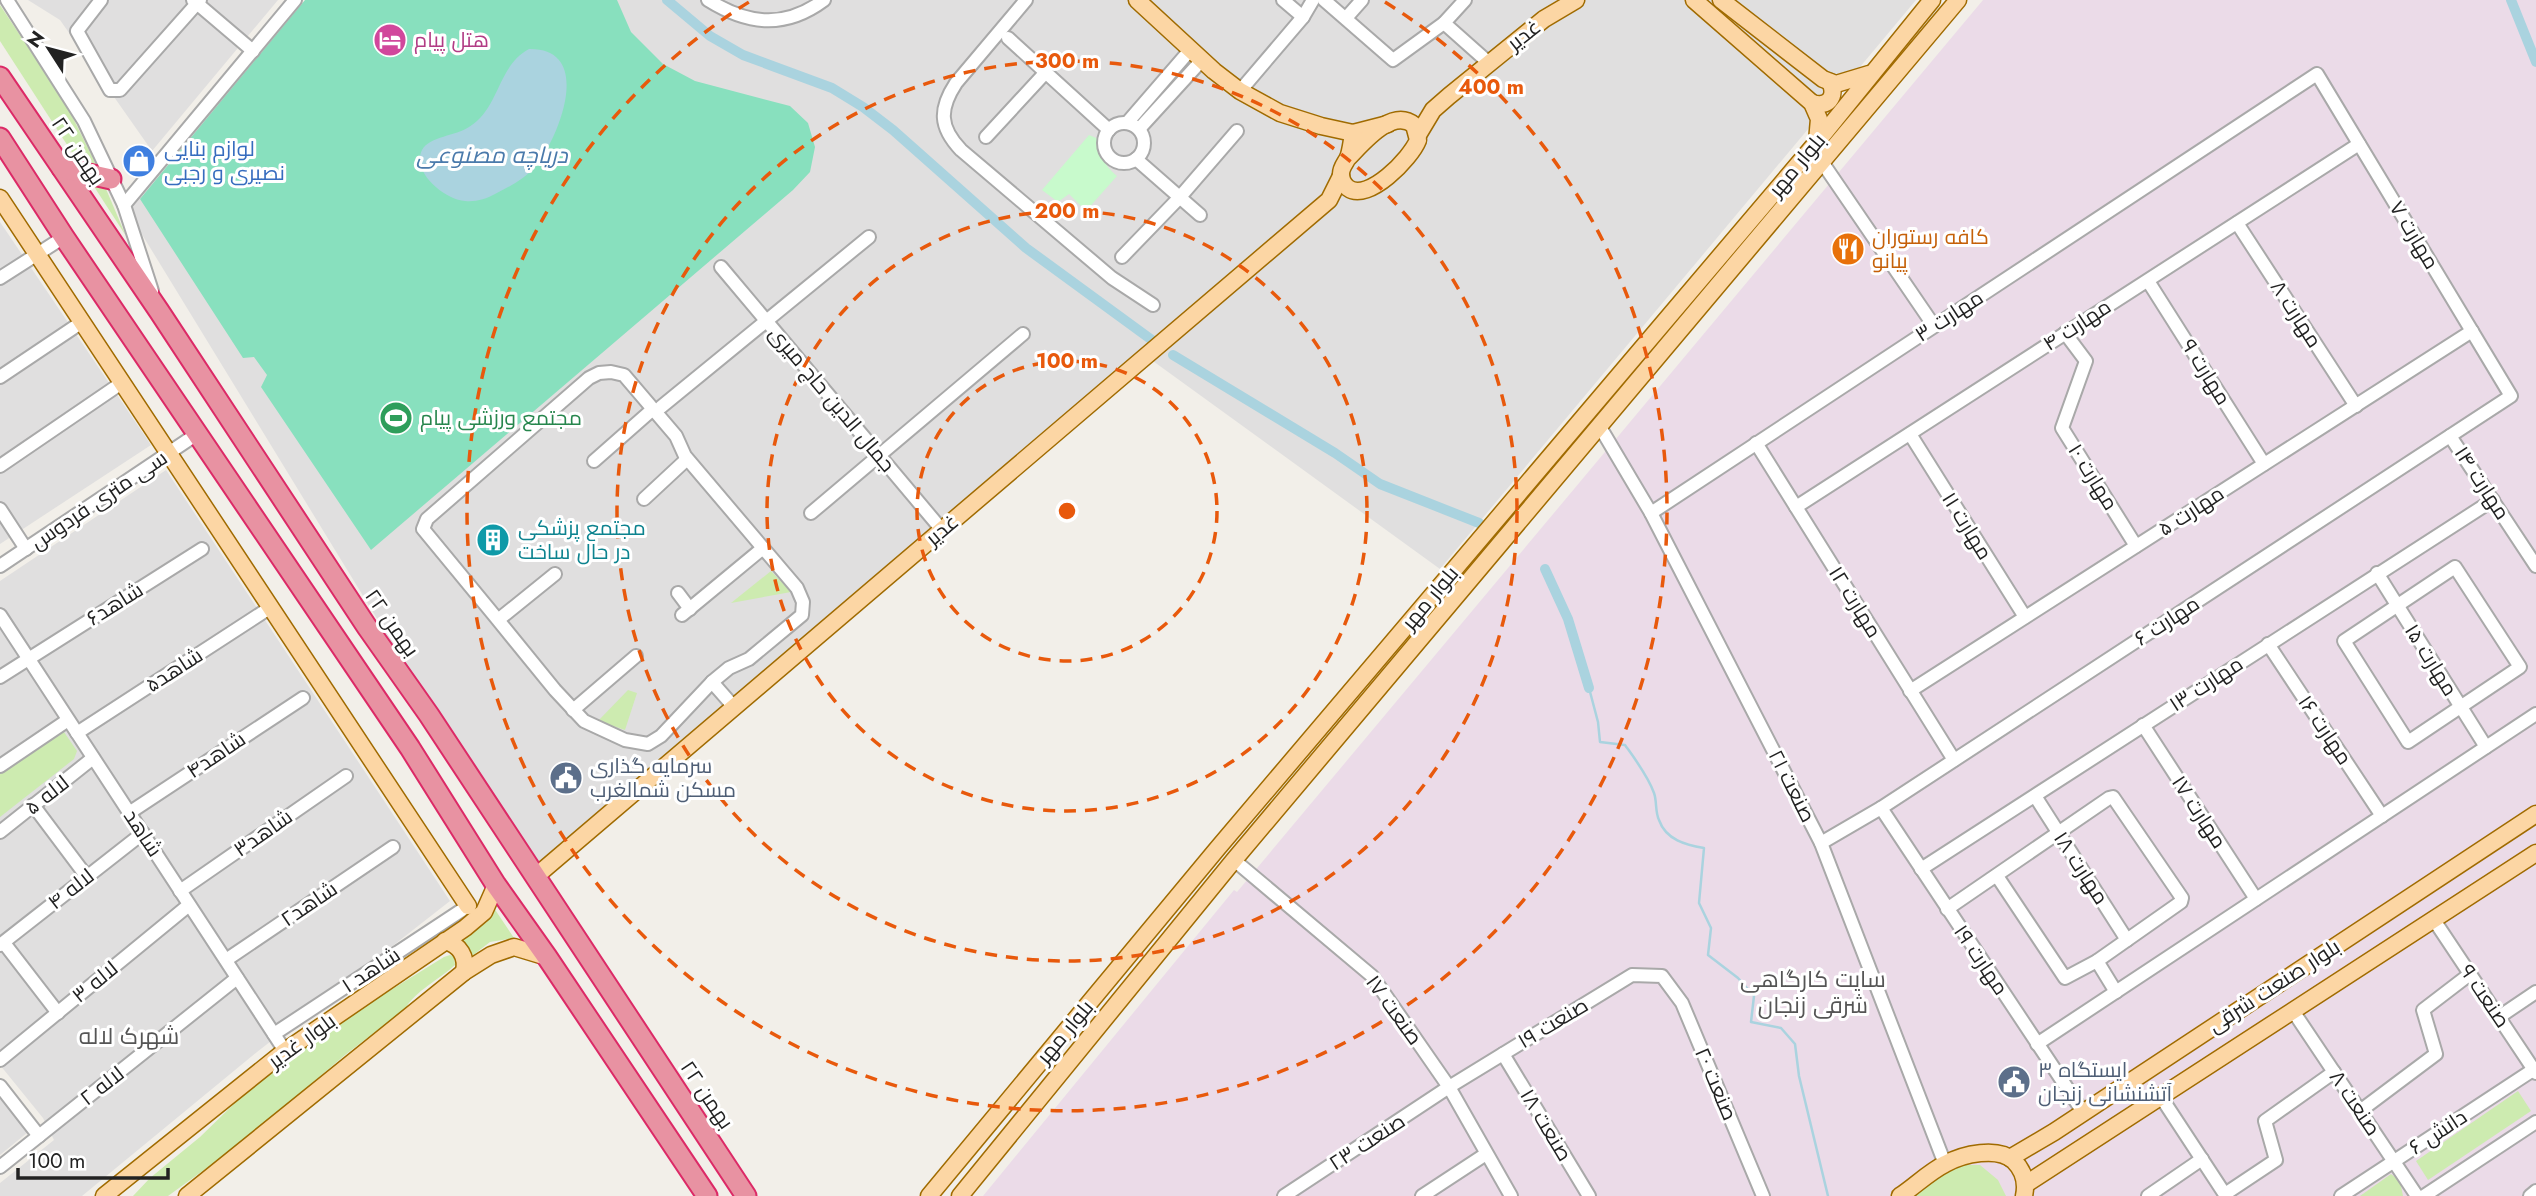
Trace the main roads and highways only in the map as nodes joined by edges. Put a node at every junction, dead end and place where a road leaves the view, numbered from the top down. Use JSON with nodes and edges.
{"nodes":[{"id":1,"x":1137,"y":0,"type":"edge"},
{"id":2,"x":1559,"y":0,"type":"edge"},
{"id":3,"x":1576,"y":0,"type":"edge"},
{"id":4,"x":1693,"y":0,"type":"edge"},
{"id":5,"x":1720,"y":0,"type":"edge"},
{"id":6,"x":1932,"y":0,"type":"edge"},
{"id":7,"x":1958,"y":0,"type":"edge"},
{"id":8,"x":1544,"y":19,"type":"junction"},
{"id":9,"x":1871,"y":74,"type":"junction"},
{"id":10,"x":0,"y":76,"type":"edge"},
{"id":11,"x":1830,"y":82,"type":"junction"},
{"id":12,"x":1812,"y":103,"type":"junction"},
{"id":13,"x":1433,"y":110,"type":"junction"},
{"id":14,"x":1406,"y":120,"type":"junction"},
{"id":15,"x":1388,"y":124,"type":"junction"},
{"id":16,"x":1353,"y":133,"type":"junction"},
{"id":17,"x":1418,"y":135,"type":"junction"},
{"id":18,"x":0,"y":138,"type":"edge"},
{"id":19,"x":1817,"y":142,"type":"junction"},
{"id":20,"x":1348,"y":158,"type":"junction"},
{"id":21,"x":62,"y":168,"type":"junction"},
{"id":22,"x":1341,"y":176,"type":"junction"},
{"id":23,"x":111,"y":179,"type":"road end"},
{"id":24,"x":1353,"y":191,"type":"junction"},
{"id":25,"x":1329,"y":200,"type":"junction"},
{"id":26,"x":3,"y":208,"type":"edge"},
{"id":27,"x":1468,"y":553,"type":"junction"},
{"id":28,"x":1482,"y":566,"type":"junction"},
{"id":29,"x":367,"y":627,"type":"junction"},
{"id":30,"x":343,"y":653,"type":"junction"},
{"id":31,"x":2536,"y":814,"type":"edge"},
{"id":32,"x":2536,"y":853,"type":"edge"},
{"id":33,"x":535,"y":877,"type":"junction"},
{"id":34,"x":496,"y":885,"type":"junction"},
{"id":35,"x":468,"y":906,"type":"road end"},
{"id":36,"x":445,"y":941,"type":"junction"},
{"id":37,"x":547,"y":957,"type":"junction"},
{"id":38,"x":2316,"y":959,"type":"junction"},
{"id":39,"x":464,"y":972,"type":"junction"},
{"id":40,"x":2333,"y":985,"type":"junction"},
{"id":41,"x":2010,"y":1158,"type":"junction"},
{"id":42,"x":126,"y":1178,"type":"junction"},
{"id":43,"x":2025,"y":1190,"type":"edge"},
{"id":44,"x":104,"y":1196,"type":"edge"},
{"id":45,"x":123,"y":1196,"type":"edge"},
{"id":46,"x":187,"y":1196,"type":"edge"},
{"id":47,"x":706,"y":1196,"type":"edge"},
{"id":48,"x":746,"y":1196,"type":"edge"},
{"id":49,"x":929,"y":1196,"type":"edge"},
{"id":50,"x":960,"y":1196,"type":"edge"},
{"id":51,"x":1900,"y":1196,"type":"edge"}],
"edges":[{"from":1,"to":16,"type":"main road"},
{"from":2,"to":8,"type":"main road"},
{"from":3,"to":8,"type":"main road","name":"غدیر"},
{"from":4,"to":12,"type":"main road"},
{"from":5,"to":11,"type":"main road"},
{"from":6,"to":9,"type":"main road","name":"بلوار مهر"},
{"from":7,"to":28,"type":"main road","name":"بلوار مهر"},
{"from":8,"to":13,"type":"main road","name":"غدیر"},
{"from":9,"to":11,"type":"main road"},
{"from":9,"to":19,"type":"main road","name":"بلوار مهر"},
{"from":10,"to":21,"type":"highway","name":"۲۲ بهمن"},
{"from":11,"to":12,"type":"main road"},
{"from":12,"to":19,"type":"main road"},
{"from":13,"to":14,"type":"main road"},
{"from":13,"to":17,"type":"main road","name":"غدیر"},
{"from":14,"to":15,"type":"main road"},
{"from":14,"to":17,"type":"main road"},
{"from":15,"to":16,"type":"main road"},
{"from":15,"to":20,"type":"main road"},
{"from":16,"to":20,"type":"main road","name":"غدیر"},
{"from":17,"to":24,"type":"main road","name":"غدیر"},
{"from":18,"to":30,"type":"highway"},
{"from":19,"to":27,"type":"main road","name":"بلوار مهر"},
{"from":20,"to":22,"type":"main road","name":"غدیر"},
{"from":21,"to":23,"type":"highway"},
{"from":21,"to":29,"type":"highway","name":"۲۲ بهمن"},
{"from":22,"to":24,"type":"main road"},
{"from":22,"to":25,"type":"main road","name":"غدیر"},
{"from":24,"to":25,"type":"main road","name":"غدیر"},
{"from":25,"to":33,"type":"main road","name":"غدیر"},
{"from":26,"to":35,"type":"main road"},
{"from":27,"to":28,"type":"main road"},
{"from":27,"to":49,"type":"main road","name":"بلوار مهر"},
{"from":28,"to":50,"type":"main road","name":"بلوار مهر"},
{"from":29,"to":30,"type":"highway"},
{"from":29,"to":33,"type":"highway","name":"۲۲ بهمن"},
{"from":30,"to":34,"type":"highway"},
{"from":31,"to":38,"type":"main road","name":"بلوار صنعت شرقی"},
{"from":32,"to":40,"type":"main road","name":"بلوار صنعت شرقی"},
{"from":33,"to":48,"type":"highway","name":"۲۲ بهمن"},
{"from":34,"to":36,"type":"main road","name":"بلوار غدیر"},
{"from":34,"to":37,"type":"highway"},
{"from":36,"to":39,"type":"main road"},
{"from":36,"to":42,"type":"main road","name":"بلوار غدیر"},
{"from":37,"to":39,"type":"main road"},
{"from":37,"to":47,"type":"highway"},
{"from":38,"to":40,"type":"main road"},
{"from":38,"to":41,"type":"main road","name":"بلوار صنعت شرقی"},
{"from":39,"to":46,"type":"main road"},
{"from":40,"to":43,"type":"main road","name":"بلوار صنعت شرقی"},
{"from":41,"to":43,"type":"main road"},
{"from":41,"to":51,"type":"main road"},
{"from":42,"to":44,"type":"main road","name":"بلوار غدیر"},
{"from":42,"to":45,"type":"main road"}]}
